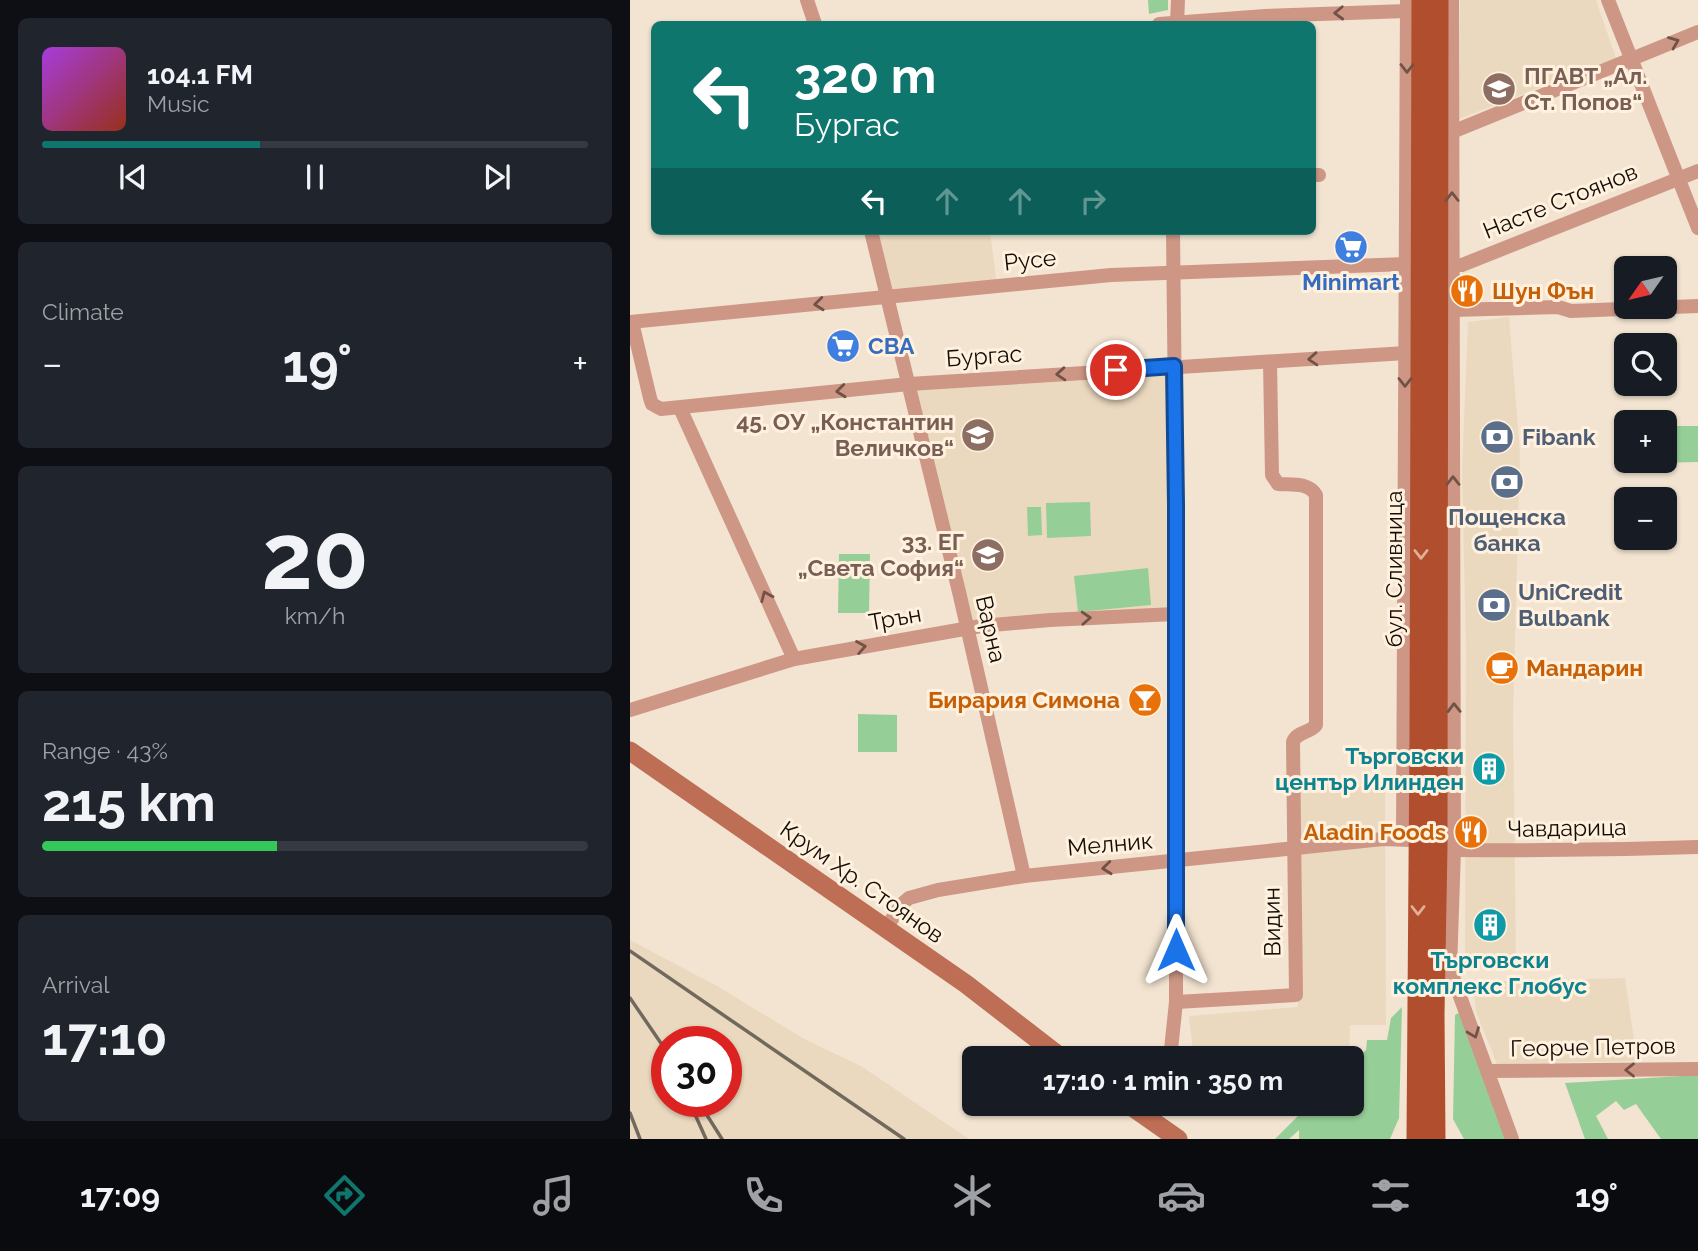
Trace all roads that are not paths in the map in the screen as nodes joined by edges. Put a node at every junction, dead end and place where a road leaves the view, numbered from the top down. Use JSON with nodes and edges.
{"nodes":[{"id":1,"x":807,"y":0,"type":"edge"},
{"id":2,"x":1178,"y":0,"type":"edge"},
{"id":3,"x":1437,"y":0,"type":"edge"},
{"id":4,"x":1452,"y":0,"type":"edge"},
{"id":5,"x":1608,"y":0,"type":"edge"},
{"id":6,"x":1412,"y":4,"type":"edge"},
{"id":7,"x":814,"y":21,"type":"edge"},
{"id":8,"x":1177,"y":21,"type":"edge"},
{"id":9,"x":1202,"y":21,"type":"edge"},
{"id":10,"x":1698,"y":32,"type":"edge"},
{"id":11,"x":1632,"y":60,"type":"junction"},
{"id":12,"x":1452,"y":132,"type":"junction"},
{"id":13,"x":1698,"y":170,"type":"edge"},
{"id":14,"x":1678,"y":178,"type":"junction"},
{"id":15,"x":1695,"y":212,"type":"edge"},
{"id":16,"x":1698,"y":228,"type":"edge"},
{"id":17,"x":872,"y":235,"type":"edge"},
{"id":18,"x":1174,"y":235,"type":"edge"},
{"id":19,"x":1429,"y":265,"type":"junction"},
{"id":20,"x":1173,"y":272,"type":"junction"},
{"id":21,"x":887,"y":297,"type":"junction"},
{"id":22,"x":1698,"y":306,"type":"edge"},
{"id":23,"x":1453,"y":310,"type":"junction"},
{"id":24,"x":631,"y":322,"type":"edge"},
{"id":25,"x":1406,"y":353,"type":"junction"},
{"id":26,"x":1270,"y":362,"type":"junction"},
{"id":27,"x":1174,"y":366,"type":"junction"},
{"id":28,"x":909,"y":384,"type":"junction"},
{"id":29,"x":680,"y":408,"type":"junction"},
{"id":30,"x":1175,"y":614,"type":"junction"},
{"id":31,"x":968,"y":628,"type":"junction"},
{"id":32,"x":794,"y":659,"type":"junction"},
{"id":33,"x":630,"y":710,"type":"edge"},
{"id":34,"x":630,"y":751,"type":"edge"},
{"id":35,"x":1428,"y":844,"type":"junction"},
{"id":36,"x":1698,"y":847,"type":"edge"},
{"id":37,"x":1294,"y":849,"type":"junction"},
{"id":38,"x":1175,"y":861,"type":"junction"},
{"id":39,"x":1024,"y":876,"type":"junction"},
{"id":40,"x":886,"y":928,"type":"junction"},
{"id":41,"x":1450,"y":970,"type":"junction"},
{"id":42,"x":1176,"y":1002,"type":"junction"},
{"id":43,"x":1434,"y":1014,"type":"junction"},
{"id":44,"x":1045,"y":1046,"type":"edge"},
{"id":45,"x":1172,"y":1046,"type":"edge"},
{"id":46,"x":1698,"y":1069,"type":"edge"},
{"id":47,"x":1488,"y":1071,"type":"junction"},
{"id":48,"x":1151,"y":1116,"type":"edge"},
{"id":49,"x":1178,"y":1139,"type":"edge"},
{"id":50,"x":1416,"y":1139,"type":"edge"},
{"id":51,"x":1435,"y":1139,"type":"edge"},
{"id":52,"x":1512,"y":1139,"type":"edge"}],
"edges":[{"from":1,"to":7,"type":"street"},
{"from":2,"to":8,"type":"street"},
{"from":3,"to":19,"type":"main road","name":"бул. Сливница"},
{"from":4,"to":12,"type":"street","name":"бул. Сливница"},
{"from":5,"to":11,"type":"street"},
{"from":6,"to":9,"type":"street","one_way":true},
{"from":6,"to":19,"type":"main road","name":"бул. Сливница","one_way":true},
{"from":11,"to":10,"type":"street","one_way":true},
{"from":11,"to":12,"type":"street"},
{"from":11,"to":14,"type":"street"},
{"from":19,"to":12,"type":"street","name":"бул. Сливница","one_way":true},
{"from":13,"to":14,"type":"street","name":"Насте Стоянов"},
{"from":14,"to":15,"type":"street"},
{"from":14,"to":19,"type":"street","name":"Насте Стоянов"},
{"from":15,"to":16,"type":"street"},
{"from":17,"to":21,"type":"street","name":"Варна"},
{"from":18,"to":20,"type":"street"},
{"from":19,"to":20,"type":"street","name":"Русе"},
{"from":19,"to":23,"type":"street","name":"бул. Сливница"},
{"from":19,"to":25,"type":"street","name":"бул. Сливница"},
{"from":19,"to":35,"type":"main road","name":"бул. Сливница"},
{"from":20,"to":21,"type":"street","name":"Русе"},
{"from":20,"to":27,"type":"street"},
{"from":21,"to":24,"type":"street","name":"Русе","one_way":true},
{"from":21,"to":28,"type":"street","name":"Варна"},
{"from":22,"to":23,"type":"street"},
{"from":35,"to":23,"type":"street","name":"бул. Сливница","one_way":true},
{"from":24,"to":29,"type":"street","name":"Бургас"},
{"from":25,"to":26,"type":"street","name":"Бургас","one_way":true},
{"from":25,"to":35,"type":"street","name":"бул. Сливница","one_way":true},
{"from":26,"to":27,"type":"street","name":"Бургас"},
{"from":26,"to":37,"type":"street","name":"Видин"},
{"from":27,"to":28,"type":"street","name":"Бургас","one_way":true},
{"from":27,"to":30,"type":"street"},
{"from":28,"to":29,"type":"street","name":"Бургас","one_way":true},
{"from":28,"to":31,"type":"street","name":"Варна"},
{"from":32,"to":29,"type":"street","one_way":true},
{"from":31,"to":30,"type":"street","name":"Трън","one_way":true},
{"from":30,"to":38,"type":"street"},
{"from":32,"to":31,"type":"street","name":"Трън","one_way":true},
{"from":31,"to":39,"type":"street","name":"Варна"},
{"from":32,"to":33,"type":"street","name":"Трън"},
{"from":34,"to":40,"type":"street","name":"Крум Хр. Стоянов"},
{"from":35,"to":36,"type":"street","name":"Чавдарица"},
{"from":35,"to":37,"type":"street","name":"Мелник"},
{"from":35,"to":41,"type":"street","name":"бул. Сливница"},
{"from":35,"to":43,"type":"main road","name":"бул. Сливница"},
{"from":35,"to":50,"type":"main road","name":"бул. Сливница","one_way":true},
{"from":37,"to":38,"type":"street","name":"Мелник"},
{"from":37,"to":42,"type":"street","name":"Видин"},
{"from":38,"to":39,"type":"street","name":"Мелник","one_way":true},
{"from":38,"to":42,"type":"street"},
{"from":39,"to":40,"type":"street","name":"Мелник"},
{"from":40,"to":44,"type":"street","name":"Крум Хр. Стоянов"},
{"from":41,"to":43,"type":"street","name":"бул. Сливница"},
{"from":41,"to":47,"type":"street","one_way":true},
{"from":42,"to":45,"type":"street"},
{"from":43,"to":51,"type":"main road","name":"бул. Сливница"},
{"from":46,"to":47,"type":"street","name":"Георче Петров","one_way":true},
{"from":47,"to":52,"type":"street"},
{"from":48,"to":49,"type":"street"}]}
